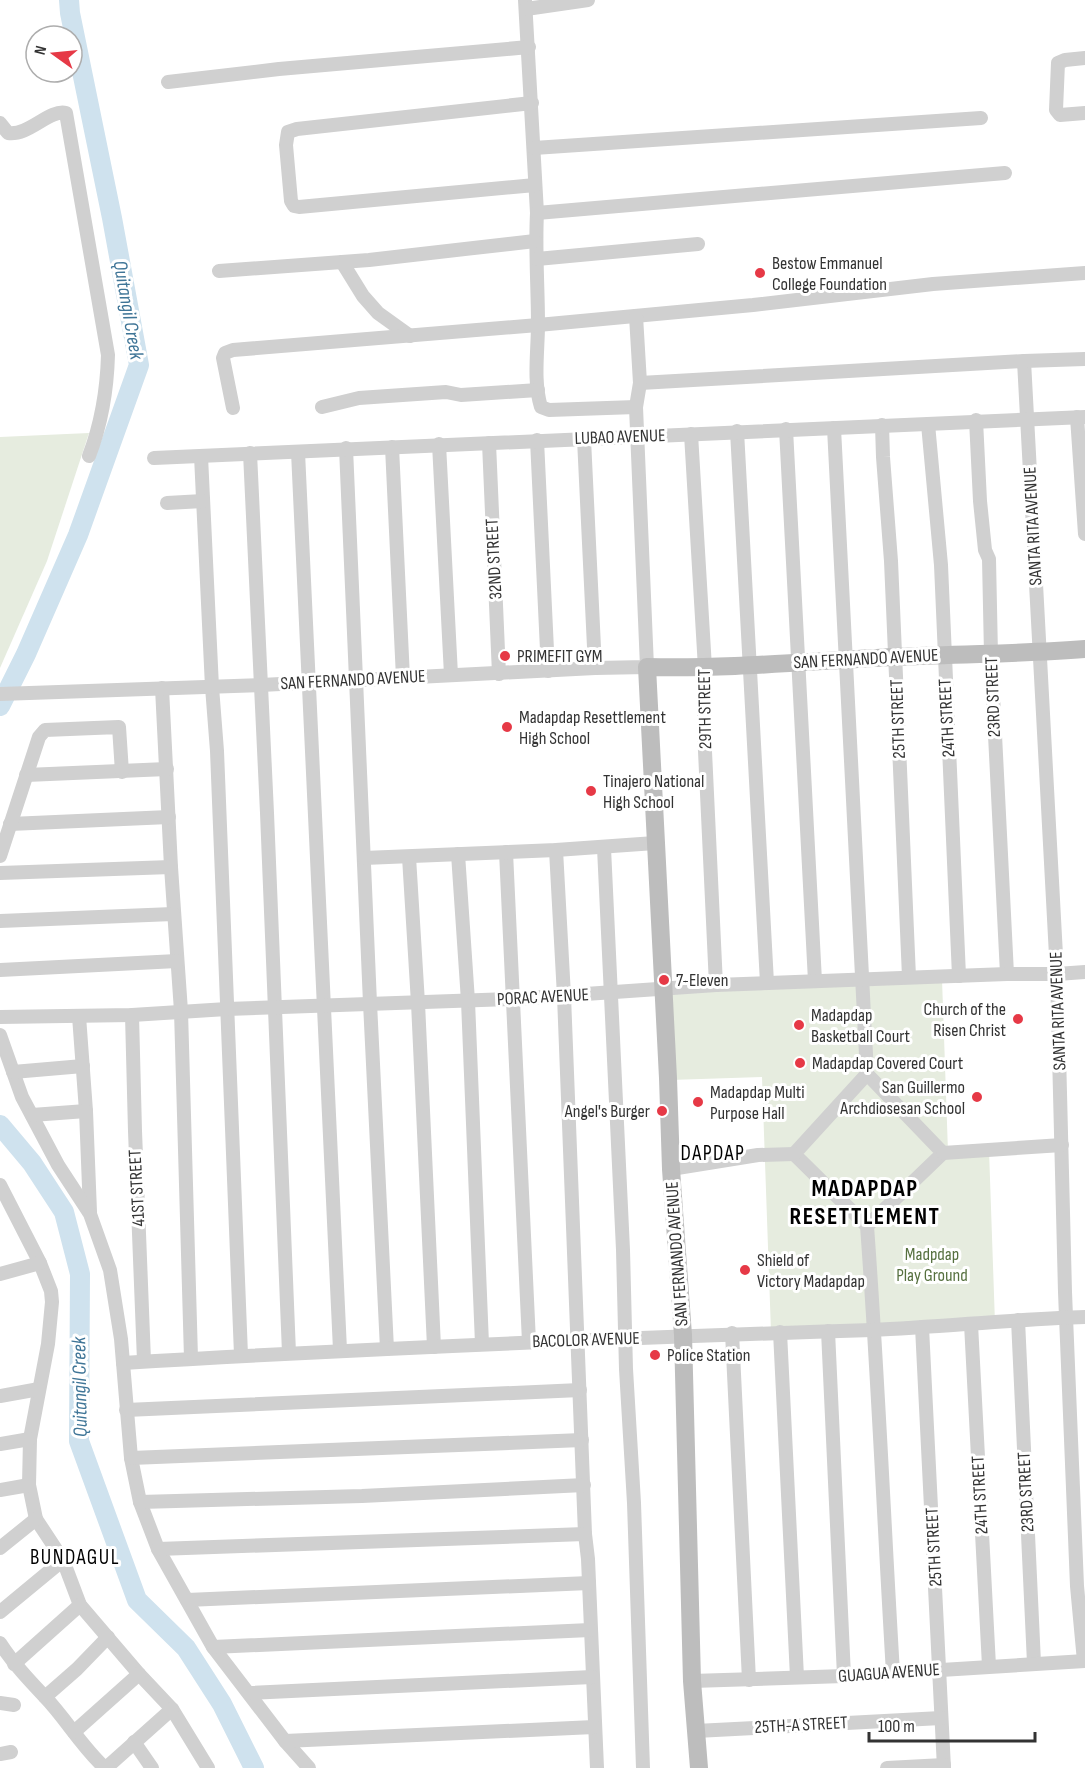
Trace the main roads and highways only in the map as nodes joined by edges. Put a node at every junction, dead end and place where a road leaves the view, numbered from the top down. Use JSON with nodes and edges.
{"nodes":[{"id":1,"x":1085,"y":649,"type":"edge"},
{"id":2,"x":699,"y":1768,"type":"edge"}],
"edges":[{"from":1,"to":2,"type":"main road","name":"SAN FERNANDO AVENUE"}]}
